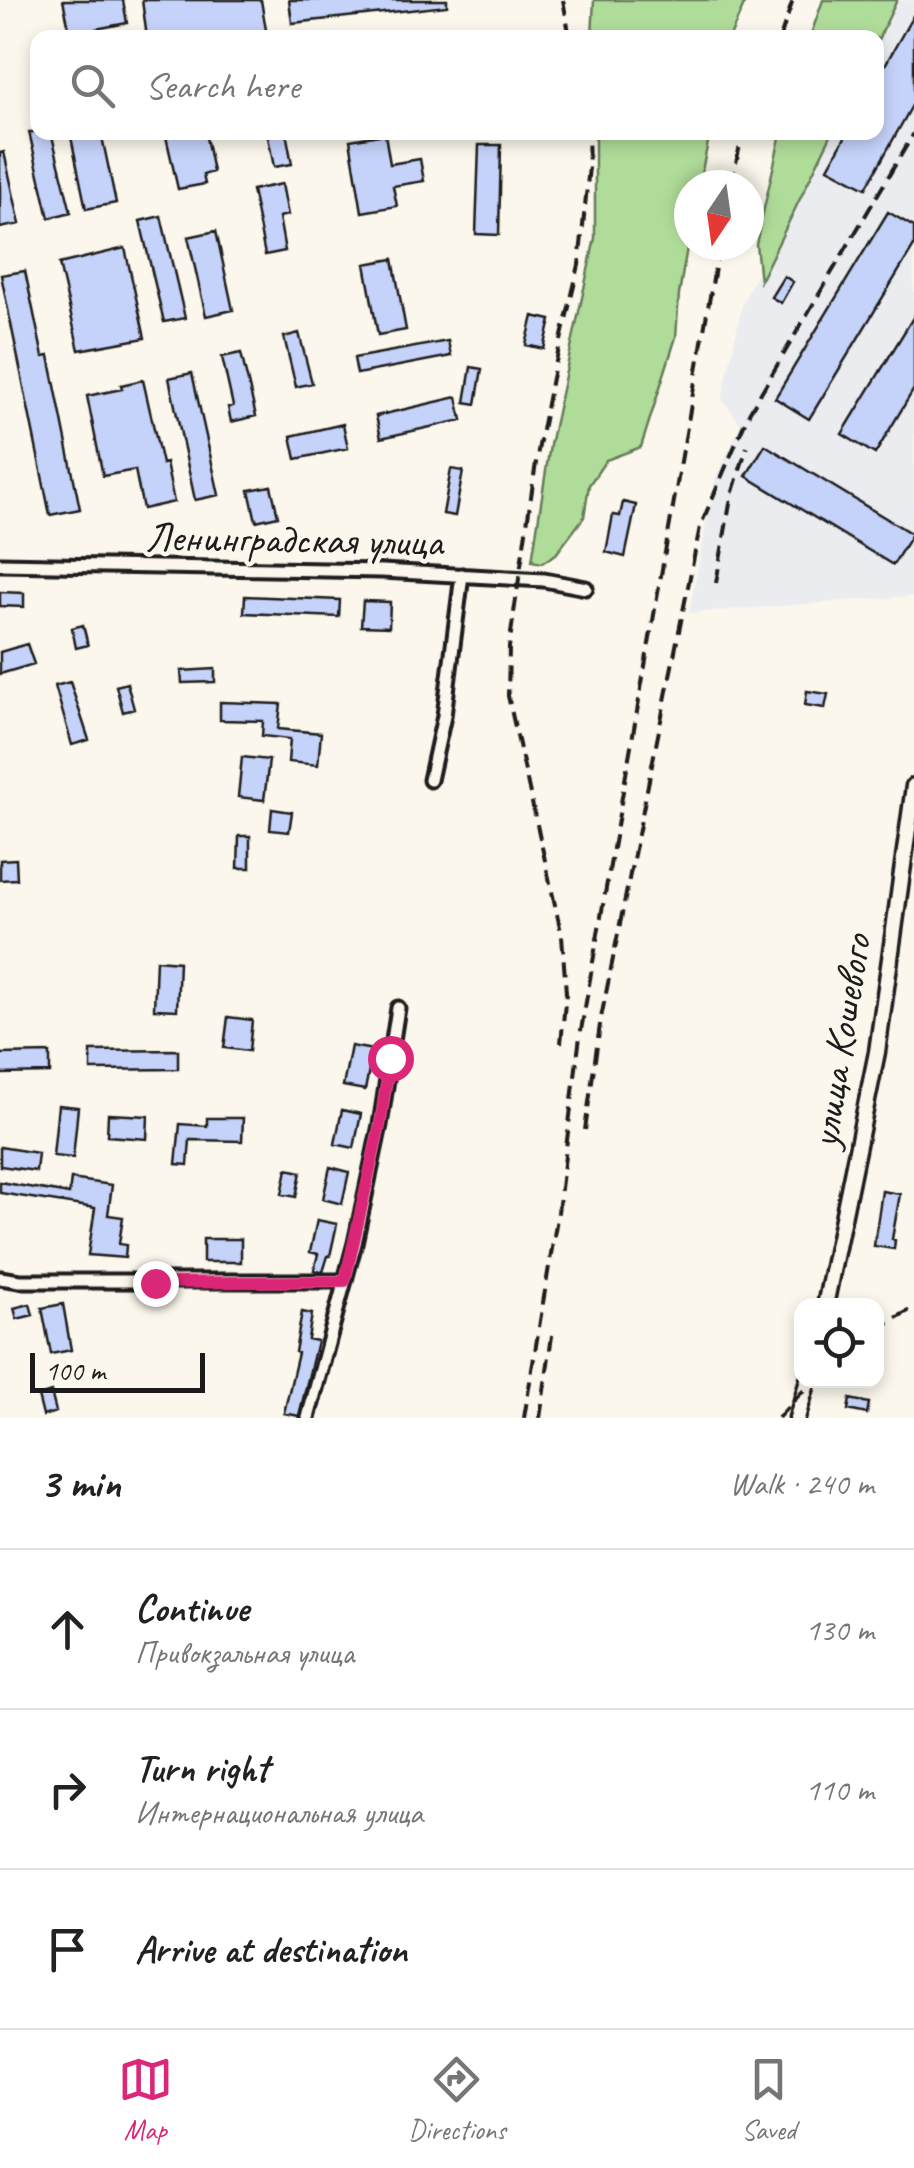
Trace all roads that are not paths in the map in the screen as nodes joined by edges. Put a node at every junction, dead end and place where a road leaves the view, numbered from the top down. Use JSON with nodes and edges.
{"nodes":[{"id":1,"x":0,"y":564,"type":"edge"},
{"id":2,"x":462,"y":575,"type":"junction"},
{"id":3,"x":586,"y":588,"type":"dead end"},
{"id":4,"x":430,"y":780,"type":"dead end"},
{"id":5,"x":914,"y":786,"type":"edge"},
{"id":6,"x":398,"y":1008,"type":"dead end"},
{"id":7,"x":0,"y":1278,"type":"edge"},
{"id":8,"x":345,"y":1281,"type":"junction"},
{"id":9,"x":828,"y":1298,"type":"edge"},
{"id":10,"x":806,"y":1388,"type":"edge"},
{"id":11,"x":308,"y":1418,"type":"edge"},
{"id":12,"x":797,"y":1418,"type":"edge"}],
"edges":[{"from":1,"to":2,"type":"street","name":"Ленинградская улица"},
{"from":2,"to":3,"type":"street","name":"Ленинградская улица"},
{"from":2,"to":4,"type":"street"},
{"from":5,"to":9,"type":"street","name":"улица Кошевого"},
{"from":6,"to":8,"type":"street"},
{"from":7,"to":8,"type":"street"},
{"from":8,"to":11,"type":"street"},
{"from":10,"to":12,"type":"street"}]}
